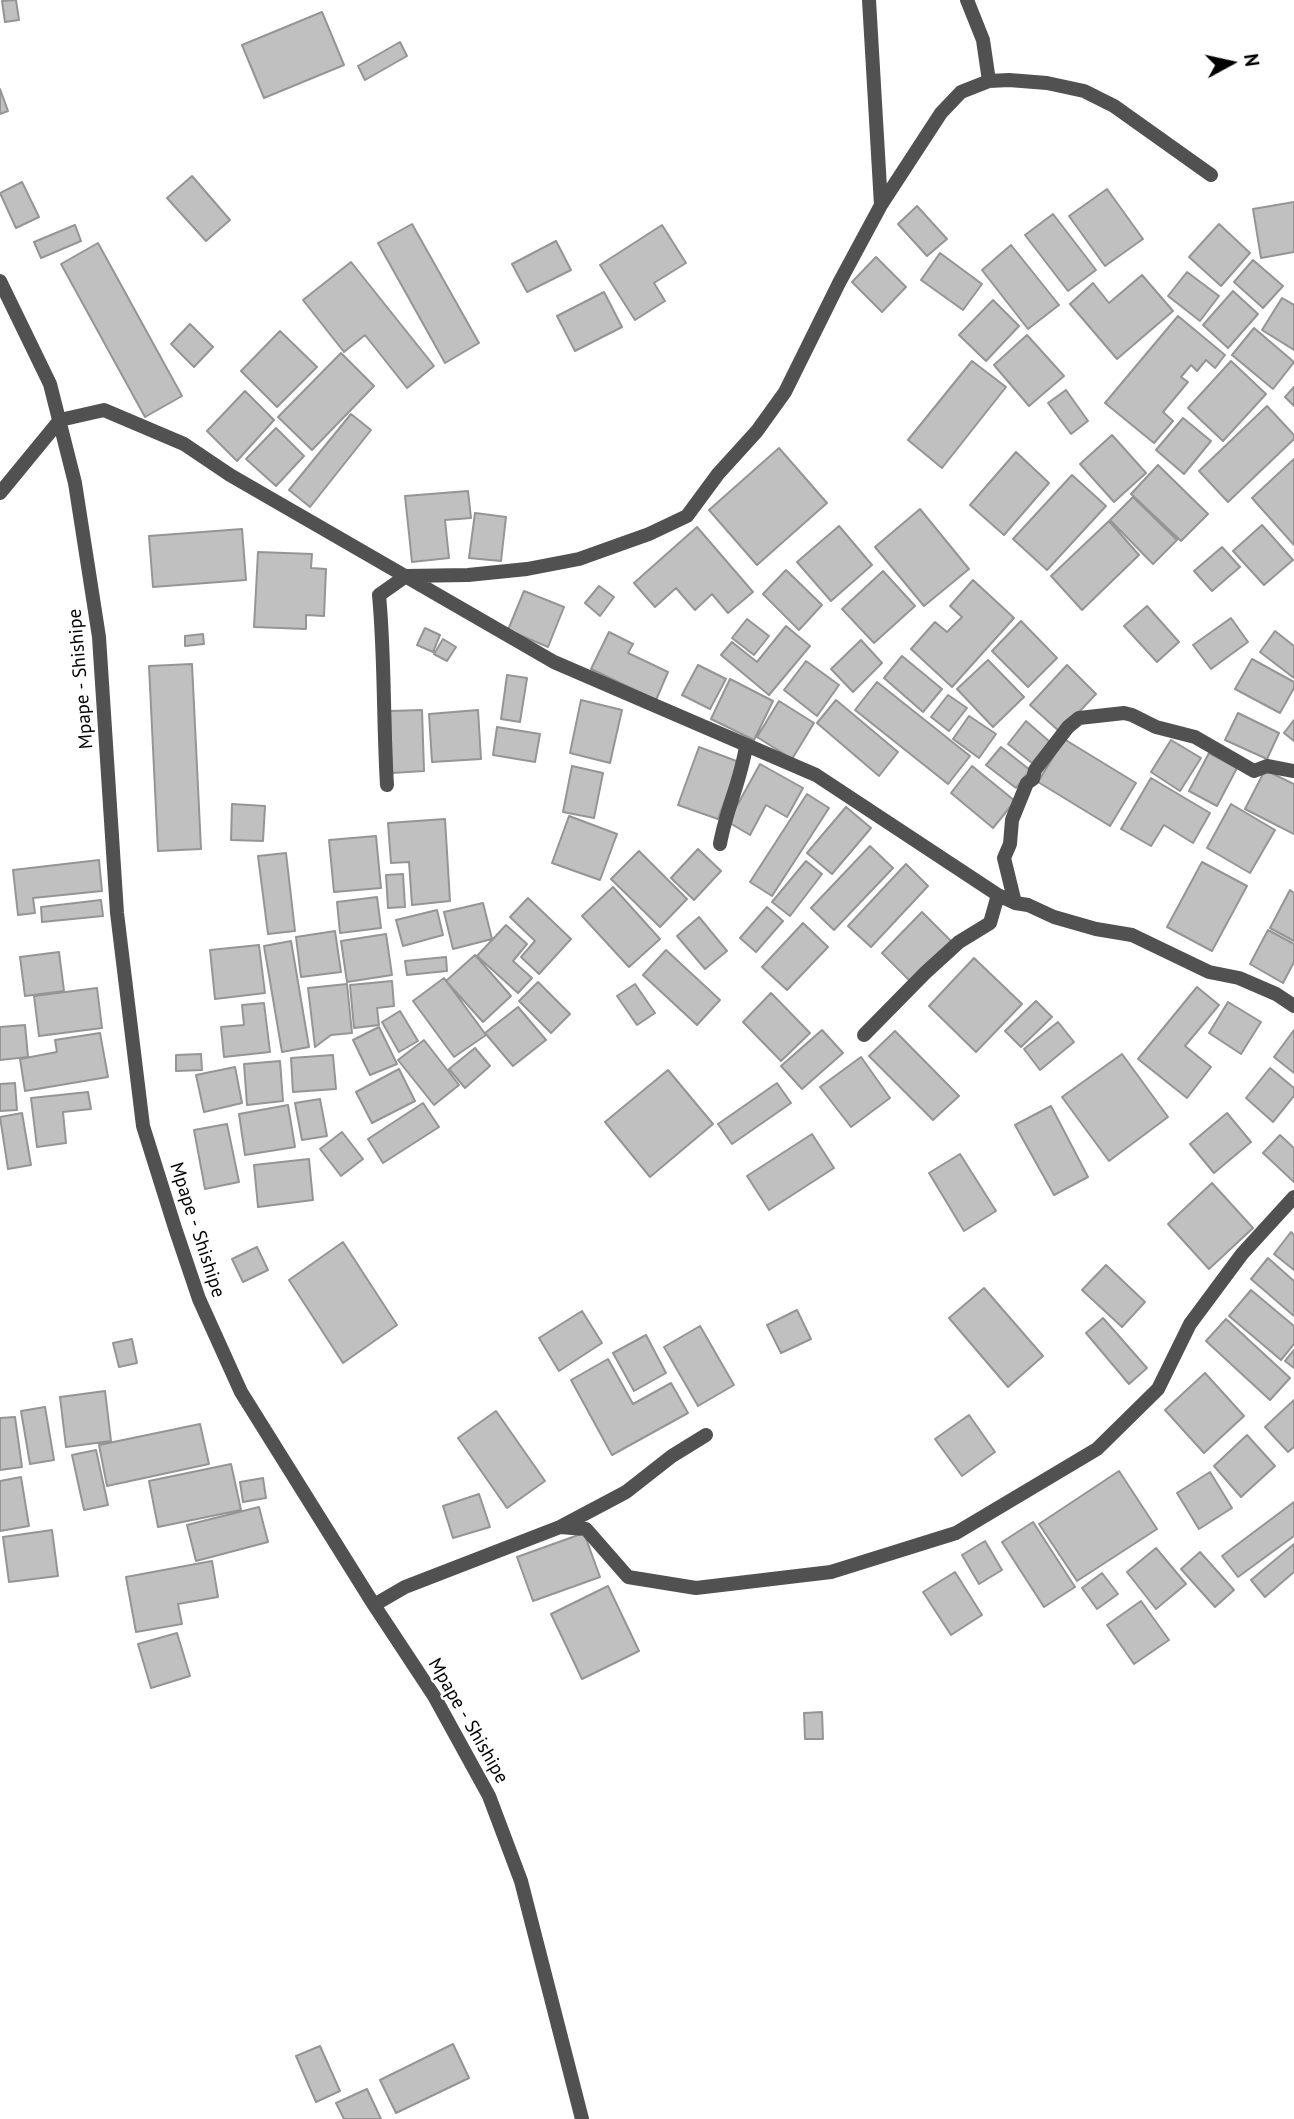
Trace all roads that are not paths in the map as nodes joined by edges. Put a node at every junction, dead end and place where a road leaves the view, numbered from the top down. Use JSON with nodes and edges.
{"nodes":[{"id":1,"x":869,"y":0,"type":"edge"},
{"id":2,"x":967,"y":0,"type":"edge"},
{"id":3,"x":989,"y":81,"type":"junction"},
{"id":4,"x":1211,"y":175,"type":"dead end"},
{"id":5,"x":881,"y":205,"type":"junction"},
{"id":6,"x":0,"y":281,"type":"edge"},
{"id":7,"x":60,"y":420,"type":"junction"},
{"id":8,"x":0,"y":493,"type":"edge"},
{"id":9,"x":406,"y":576,"type":"junction"},
{"id":10,"x":747,"y":746,"type":"junction"},
{"id":11,"x":1294,"y":771,"type":"edge"},
{"id":12,"x":387,"y":785,"type":"dead end"},
{"id":13,"x":720,"y":844,"type":"dead end"},
{"id":14,"x":998,"y":895,"type":"junction"},
{"id":15,"x":1015,"y":903,"type":"junction"},
{"id":16,"x":1294,"y":1006,"type":"edge"},
{"id":17,"x":864,"y":1035,"type":"dead end"},
{"id":18,"x":1294,"y":1197,"type":"edge"},
{"id":19,"x":706,"y":1435,"type":"dead end"},
{"id":20,"x":559,"y":1527,"type":"junction"},
{"id":21,"x":374,"y":1605,"type":"junction"},
{"id":22,"x":582,"y":2119,"type":"edge"}],
"edges":[{"from":1,"to":5,"type":"street"},
{"from":2,"to":3,"type":"street"},
{"from":3,"to":4,"type":"street"},
{"from":3,"to":5,"type":"street"},
{"from":5,"to":9,"type":"street"},
{"from":6,"to":7,"type":"street","name":"Mpape - Shishipe"},
{"from":7,"to":8,"type":"street"},
{"from":7,"to":9,"type":"street"},
{"from":7,"to":21,"type":"street","name":"Mpape - Shishipe"},
{"from":9,"to":10,"type":"street"},
{"from":9,"to":12,"type":"street"},
{"from":10,"to":13,"type":"street"},
{"from":10,"to":14,"type":"street"},
{"from":11,"to":15,"type":"street"},
{"from":14,"to":15,"type":"street"},
{"from":14,"to":17,"type":"street"},
{"from":15,"to":16,"type":"street"},
{"from":18,"to":20,"type":"street"},
{"from":19,"to":20,"type":"street"},
{"from":20,"to":21,"type":"street"},
{"from":21,"to":22,"type":"street","name":"Mpape - Shishipe"}]}
